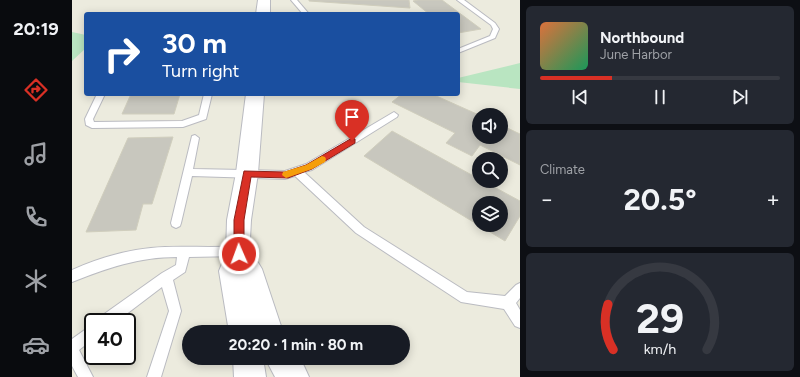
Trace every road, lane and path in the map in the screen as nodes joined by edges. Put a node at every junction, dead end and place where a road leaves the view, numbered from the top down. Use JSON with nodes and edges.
{"nodes":[{"id":1,"x":264,"y":0,"type":"edge"},
{"id":2,"x":294,"y":0,"type":"edge"},
{"id":3,"x":460,"y":0,"type":"edge"},
{"id":4,"x":263,"y":12,"type":"edge"},
{"id":5,"x":304,"y":12,"type":"edge"},
{"id":6,"x":460,"y":50,"type":"edge"},
{"id":7,"x":100,"y":96,"type":"edge"},
{"id":8,"x":208,"y":96,"type":"edge"},
{"id":9,"x":255,"y":96,"type":"edge"},
{"id":10,"x":394,"y":115,"type":"dead end"},
{"id":11,"x":195,"y":138,"type":"dead end"},
{"id":12,"x":296,"y":171,"type":"junction"},
{"id":13,"x":188,"y":172,"type":"junction"},
{"id":14,"x":247,"y":173,"type":"junction"},
{"id":15,"x":176,"y":223,"type":"dead end"},
{"id":16,"x":239,"y":252,"type":"junction"},
{"id":17,"x":184,"y":253,"type":"junction"},
{"id":18,"x":72,"y":276,"type":"edge"},
{"id":19,"x":166,"y":277,"type":"junction"},
{"id":20,"x":520,"y":289,"type":"edge"},
{"id":21,"x":508,"y":303,"type":"junction"},
{"id":22,"x":117,"y":313,"type":"edge"},
{"id":23,"x":520,"y":321,"type":"edge"},
{"id":24,"x":243,"y":325,"type":"edge"},
{"id":25,"x":266,"y":325,"type":"edge"},
{"id":26,"x":84,"y":338,"type":"edge"},
{"id":27,"x":72,"y":347,"type":"edge"},
{"id":28,"x":72,"y":352,"type":"edge"},
{"id":29,"x":249,"y":365,"type":"edge"},
{"id":30,"x":285,"y":365,"type":"edge"},
{"id":31,"x":86,"y":377,"type":"edge"},
{"id":32,"x":154,"y":377,"type":"edge"},
{"id":33,"x":250,"y":377,"type":"edge"},
{"id":34,"x":293,"y":377,"type":"edge"}],
"edges":[{"from":1,"to":4,"type":"street"},
{"from":2,"to":5,"type":"lane"},
{"from":3,"to":6,"type":"lane"},
{"from":7,"to":8,"type":"lane"},
{"from":9,"to":14,"type":"street"},
{"from":10,"to":12,"type":"lane"},
{"from":11,"to":13,"type":"lane"},
{"from":12,"to":14,"type":"lane"},
{"from":12,"to":21,"type":"lane"},
{"from":13,"to":14,"type":"lane"},
{"from":13,"to":15,"type":"lane"},
{"from":14,"to":16,"type":"street"},
{"from":16,"to":17,"type":"lane"},
{"from":16,"to":24,"type":"street"},
{"from":16,"to":25,"type":"street"},
{"from":17,"to":18,"type":"lane"},
{"from":17,"to":19,"type":"lane"},
{"from":19,"to":22,"type":"lane"},
{"from":19,"to":32,"type":"lane"},
{"from":20,"to":21,"type":"lane"},
{"from":21,"to":23,"type":"lane"},
{"from":26,"to":27,"type":"lane"},
{"from":28,"to":31,"type":"lane"},
{"from":29,"to":33,"type":"street"},
{"from":30,"to":34,"type":"street"}]}
